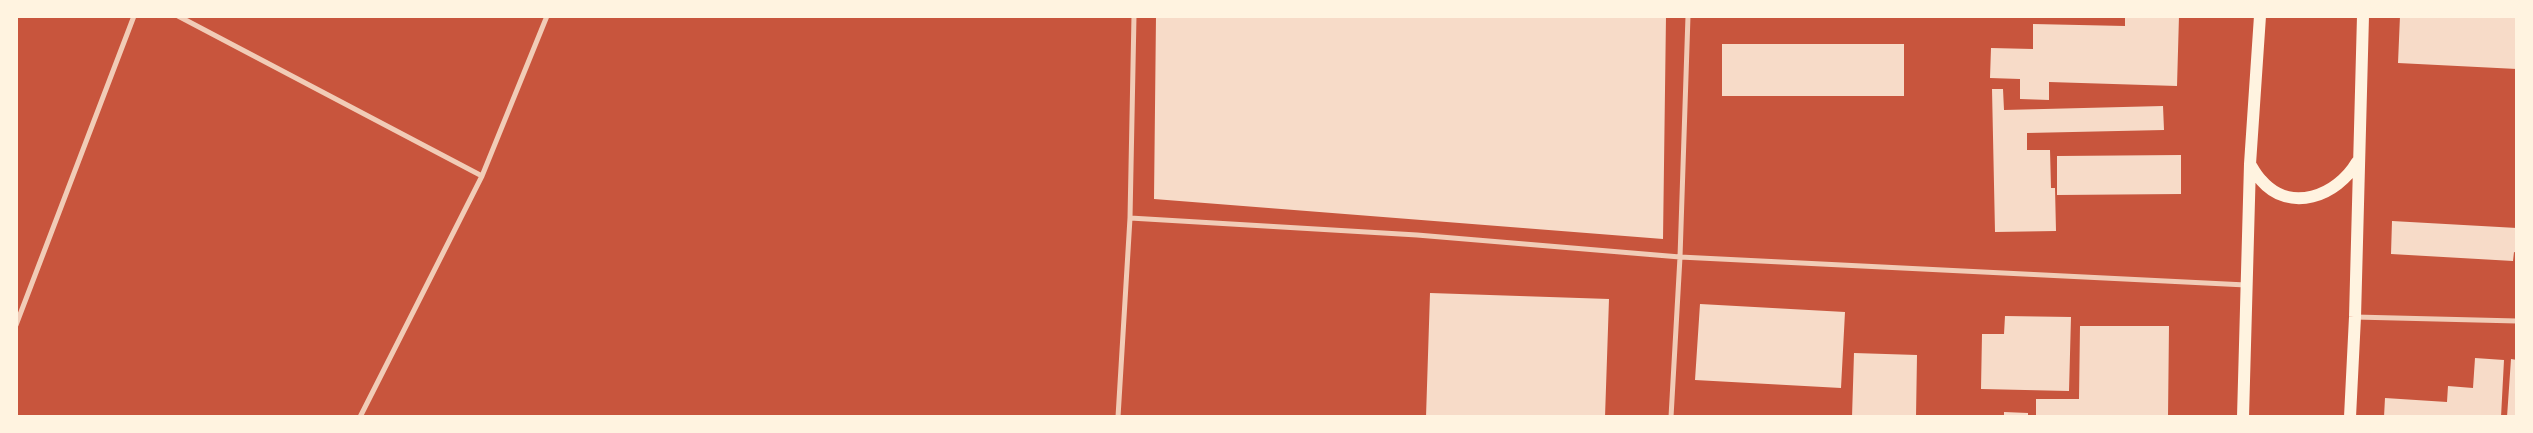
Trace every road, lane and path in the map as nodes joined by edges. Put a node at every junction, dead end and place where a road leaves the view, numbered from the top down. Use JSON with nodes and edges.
{"nodes":[{"id":1,"x":134,"y":16,"type":"edge"},
{"id":2,"x":178,"y":16,"type":"edge"},
{"id":3,"x":546,"y":16,"type":"edge"},
{"id":4,"x":1134,"y":16,"type":"edge"},
{"id":5,"x":1688,"y":16,"type":"edge"},
{"id":6,"x":2260,"y":16,"type":"edge"},
{"id":7,"x":2363,"y":16,"type":"edge"},
{"id":8,"x":2358,"y":162,"type":"junction"},
{"id":9,"x":2250,"y":164,"type":"junction"},
{"id":10,"x":482,"y":176,"type":"junction"},
{"id":11,"x":1130,"y":218,"type":"junction"},
{"id":12,"x":1680,"y":256,"type":"junction"},
{"id":13,"x":2247,"y":285,"type":"junction"},
{"id":14,"x":2355,"y":318,"type":"junction"},
{"id":15,"x":2517,"y":321,"type":"edge"},
{"id":16,"x":16,"y":325,"type":"edge"},
{"id":17,"x":360,"y":417,"type":"edge"},
{"id":18,"x":1118,"y":417,"type":"edge"},
{"id":19,"x":1671,"y":417,"type":"edge"},
{"id":20,"x":2243,"y":417,"type":"edge"},
{"id":21,"x":2350,"y":417,"type":"edge"}],
"edges":[{"from":1,"to":16,"type":"street"},
{"from":2,"to":10,"type":"street"},
{"from":3,"to":10,"type":"street"},
{"from":4,"to":11,"type":"street"},
{"from":5,"to":12,"type":"street"},
{"from":6,"to":9,"type":"main road"},
{"from":7,"to":8,"type":"main road"},
{"from":8,"to":9,"type":"main road"},
{"from":8,"to":14,"type":"main road"},
{"from":9,"to":13,"type":"main road"},
{"from":10,"to":17,"type":"street"},
{"from":11,"to":12,"type":"street"},
{"from":11,"to":18,"type":"street"},
{"from":12,"to":13,"type":"street"},
{"from":12,"to":19,"type":"street"},
{"from":13,"to":20,"type":"main road"},
{"from":14,"to":15,"type":"street"},
{"from":14,"to":21,"type":"main road"}]}
